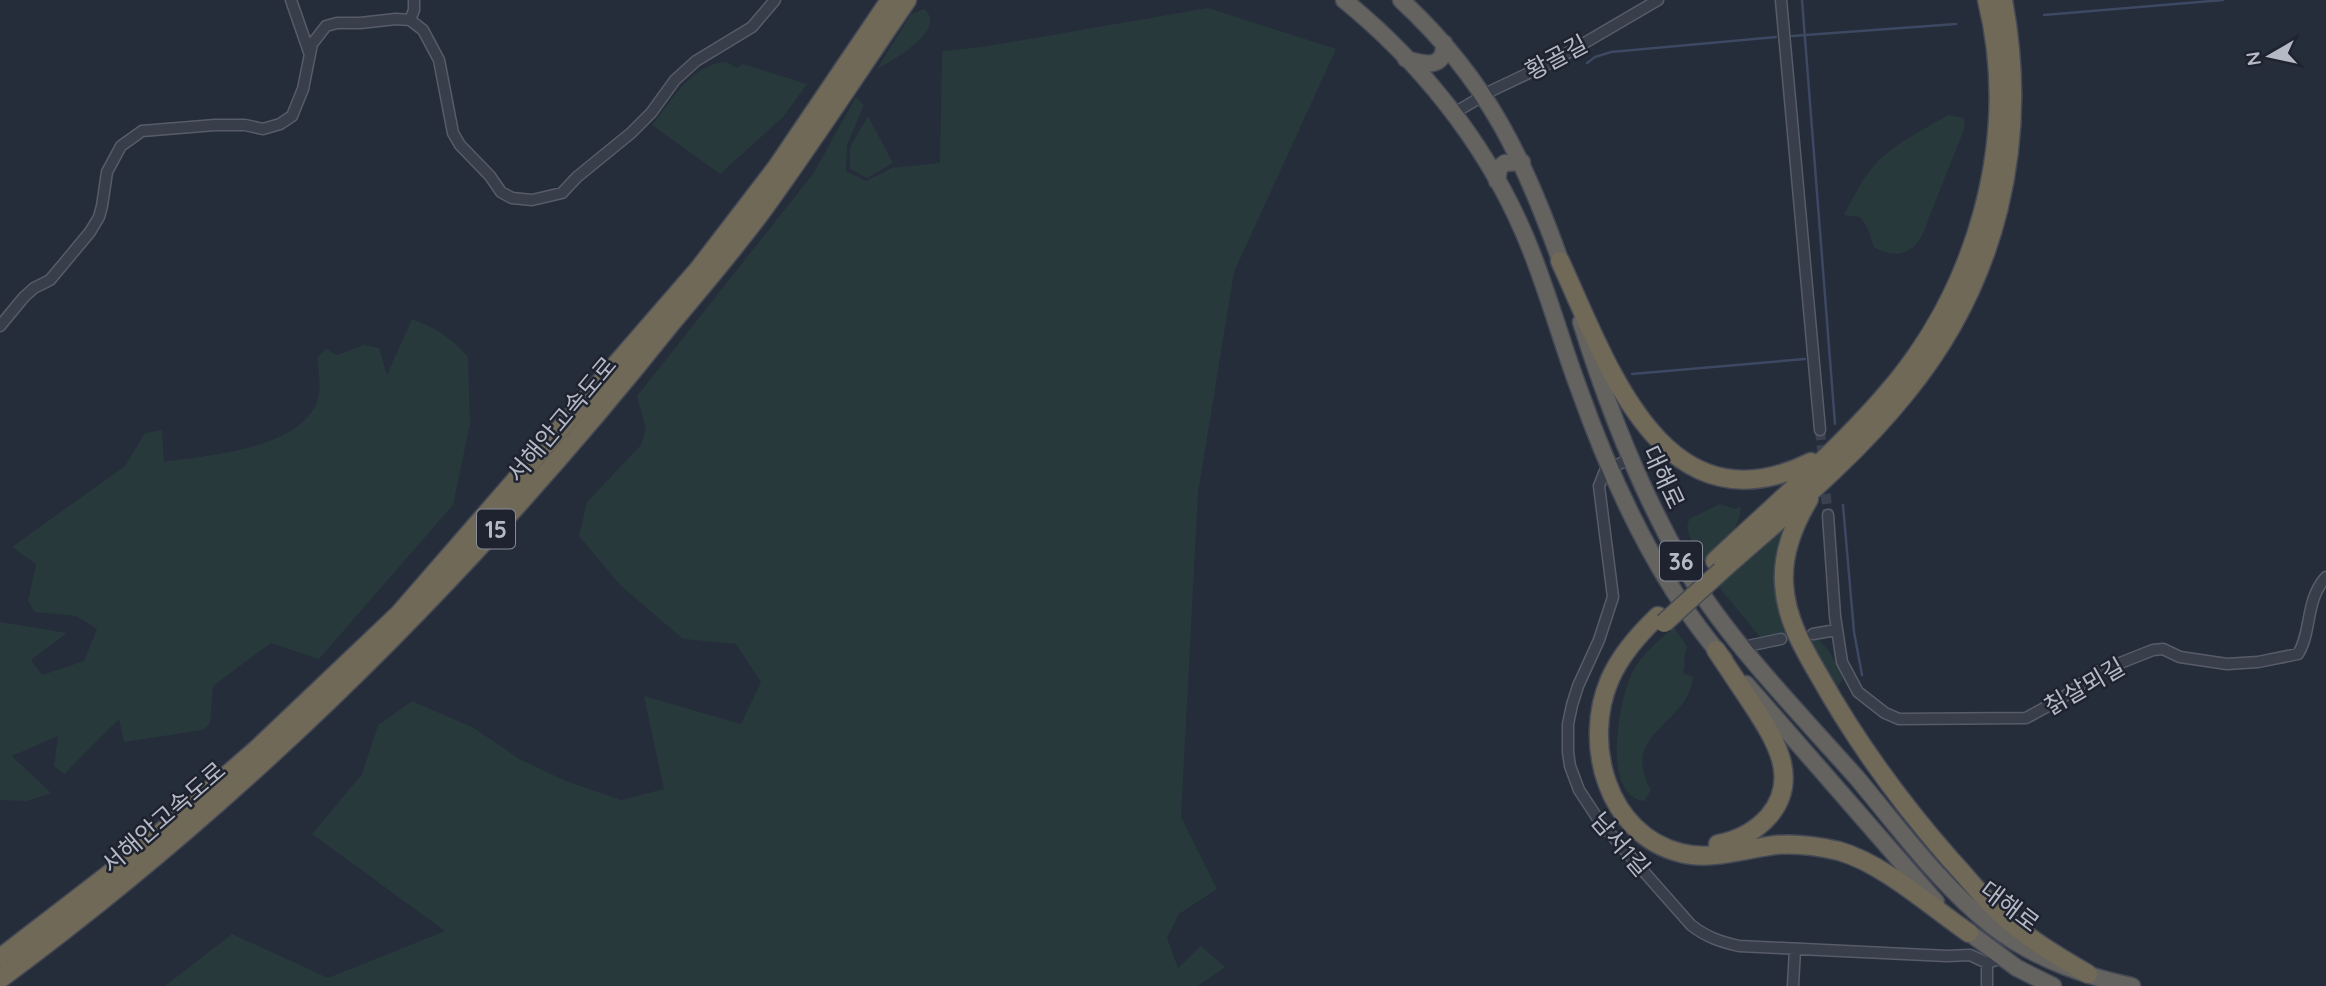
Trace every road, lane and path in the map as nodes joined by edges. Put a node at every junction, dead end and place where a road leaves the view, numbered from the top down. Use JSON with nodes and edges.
{"nodes":[{"id":1,"x":291,"y":0,"type":"edge"},
{"id":2,"x":414,"y":0,"type":"edge"},
{"id":3,"x":775,"y":0,"type":"edge"},
{"id":4,"x":890,"y":0,"type":"edge"},
{"id":5,"x":907,"y":0,"type":"edge"},
{"id":6,"x":1344,"y":0,"type":"edge"},
{"id":7,"x":1401,"y":0,"type":"edge"},
{"id":8,"x":1658,"y":0,"type":"edge"},
{"id":9,"x":1781,"y":0,"type":"edge"},
{"id":10,"x":1987,"y":0,"type":"edge"},
{"id":11,"x":2003,"y":0,"type":"edge"},
{"id":12,"x":410,"y":20,"type":"junction"},
{"id":13,"x":1444,"y":43,"type":"junction"},
{"id":14,"x":309,"y":52,"type":"junction"},
{"id":15,"x":1406,"y":59,"type":"junction"},
{"id":16,"x":1484,"y":95,"type":"junction"},
{"id":17,"x":1454,"y":113,"type":"junction"},
{"id":18,"x":1522,"y":162,"type":"junction"},
{"id":19,"x":1497,"y":181,"type":"junction"},
{"id":20,"x":1560,"y":261,"type":"junction"},
{"id":21,"x":0,"y":326,"type":"edge"},
{"id":22,"x":1820,"y":430,"type":"tunnel mouth"},
{"id":23,"x":1829,"y":452,"type":"junction"},
{"id":24,"x":1629,"y":459,"type":"junction"},
{"id":25,"x":1610,"y":468,"type":"junction"},
{"id":26,"x":1823,"y":479,"type":"junction"},
{"id":27,"x":1828,"y":515,"type":"tunnel mouth"},
{"id":28,"x":1718,"y":567,"type":"junction"},
{"id":29,"x":2326,"y":577,"type":"edge"},
{"id":30,"x":1661,"y":620,"type":"junction"},
{"id":31,"x":1836,"y":630,"type":"junction"},
{"id":32,"x":1813,"y":634,"type":"dead end"},
{"id":33,"x":1781,"y":639,"type":"dead end"},
{"id":34,"x":1743,"y":647,"type":"junction"},
{"id":35,"x":1716,"y":650,"type":"junction"},
{"id":36,"x":1969,"y":933,"type":"junction"},
{"id":37,"x":1797,"y":949,"type":"junction"},
{"id":38,"x":0,"y":958,"type":"edge"},
{"id":39,"x":1995,"y":961,"type":"junction"},
{"id":40,"x":2088,"y":974,"type":"junction"},
{"id":41,"x":0,"y":979,"type":"edge"},
{"id":42,"x":1793,"y":986,"type":"edge"},
{"id":43,"x":1987,"y":986,"type":"edge"},
{"id":44,"x":2053,"y":986,"type":"edge"},
{"id":45,"x":2132,"y":986,"type":"edge"}],
"edges":[{"from":1,"to":14,"type":"street"},
{"from":2,"to":12,"type":"street"},
{"from":3,"to":12,"type":"street"},
{"from":4,"to":38,"type":"highway","name":"서해안고속도로","number":"15"},
{"from":5,"to":41,"type":"highway","name":"서해안고속도로","number":"15"},
{"from":6,"to":15,"type":"highway","name":"대해로","number":"36"},
{"from":7,"to":13,"type":"highway","name":"대해로","number":"36"},
{"from":8,"to":16,"type":"street","name":"황골길"},
{"from":9,"to":22,"type":"street"},
{"from":10,"to":23,"type":"highway"},
{"from":11,"to":26,"type":"highway"},
{"from":12,"to":14,"type":"street"},
{"from":13,"to":15,"type":"highway"},
{"from":13,"to":16,"type":"highway","name":"대해로","number":"36"},
{"from":14,"to":21,"type":"street"},
{"from":15,"to":17,"type":"highway","name":"대해로","number":"36"},
{"from":16,"to":17,"type":"street","name":"황골길"},
{"from":16,"to":18,"type":"highway","name":"대해로","number":"36"},
{"from":17,"to":19,"type":"highway","name":"대해로","number":"36"},
{"from":18,"to":19,"type":"highway"},
{"from":18,"to":20,"type":"highway","name":"대해로","number":"36"},
{"from":19,"to":25,"type":"highway","name":"대해로","number":"36"},
{"from":20,"to":23,"type":"highway"},
{"from":20,"to":24,"type":"highway","name":"대해로","number":"36"},
{"from":23,"to":28,"type":"highway"},
{"from":24,"to":25,"type":"street"},
{"from":24,"to":34,"type":"highway","name":"대해로","number":"36"},
{"from":25,"to":35,"type":"highway","name":"대해로","number":"36"},
{"from":25,"to":37,"type":"street","name":"남서1길"},
{"from":26,"to":28,"type":"highway"},
{"from":26,"to":40,"type":"highway"},
{"from":27,"to":31,"type":"street","name":"칡살뫼길"},
{"from":28,"to":30,"type":"highway","bridge":true},
{"from":29,"to":31,"type":"street","name":"칡살뫼길"},
{"from":30,"to":35,"type":"highway"},
{"from":30,"to":36,"type":"highway"},
{"from":31,"to":32,"type":"street"},
{"from":33,"to":34,"type":"street"},
{"from":34,"to":40,"type":"highway","name":"대해로","number":"36"},
{"from":35,"to":36,"type":"highway","name":"대해로","number":"36"},
{"from":36,"to":39,"type":"highway","name":"대해로","number":"36"},
{"from":37,"to":39,"type":"street","name":"남서1길"},
{"from":37,"to":42,"type":"street"},
{"from":39,"to":43,"type":"street"},
{"from":39,"to":44,"type":"highway","name":"대해로","number":"36"},
{"from":40,"to":45,"type":"highway","name":"대해로","number":"36"}]}
